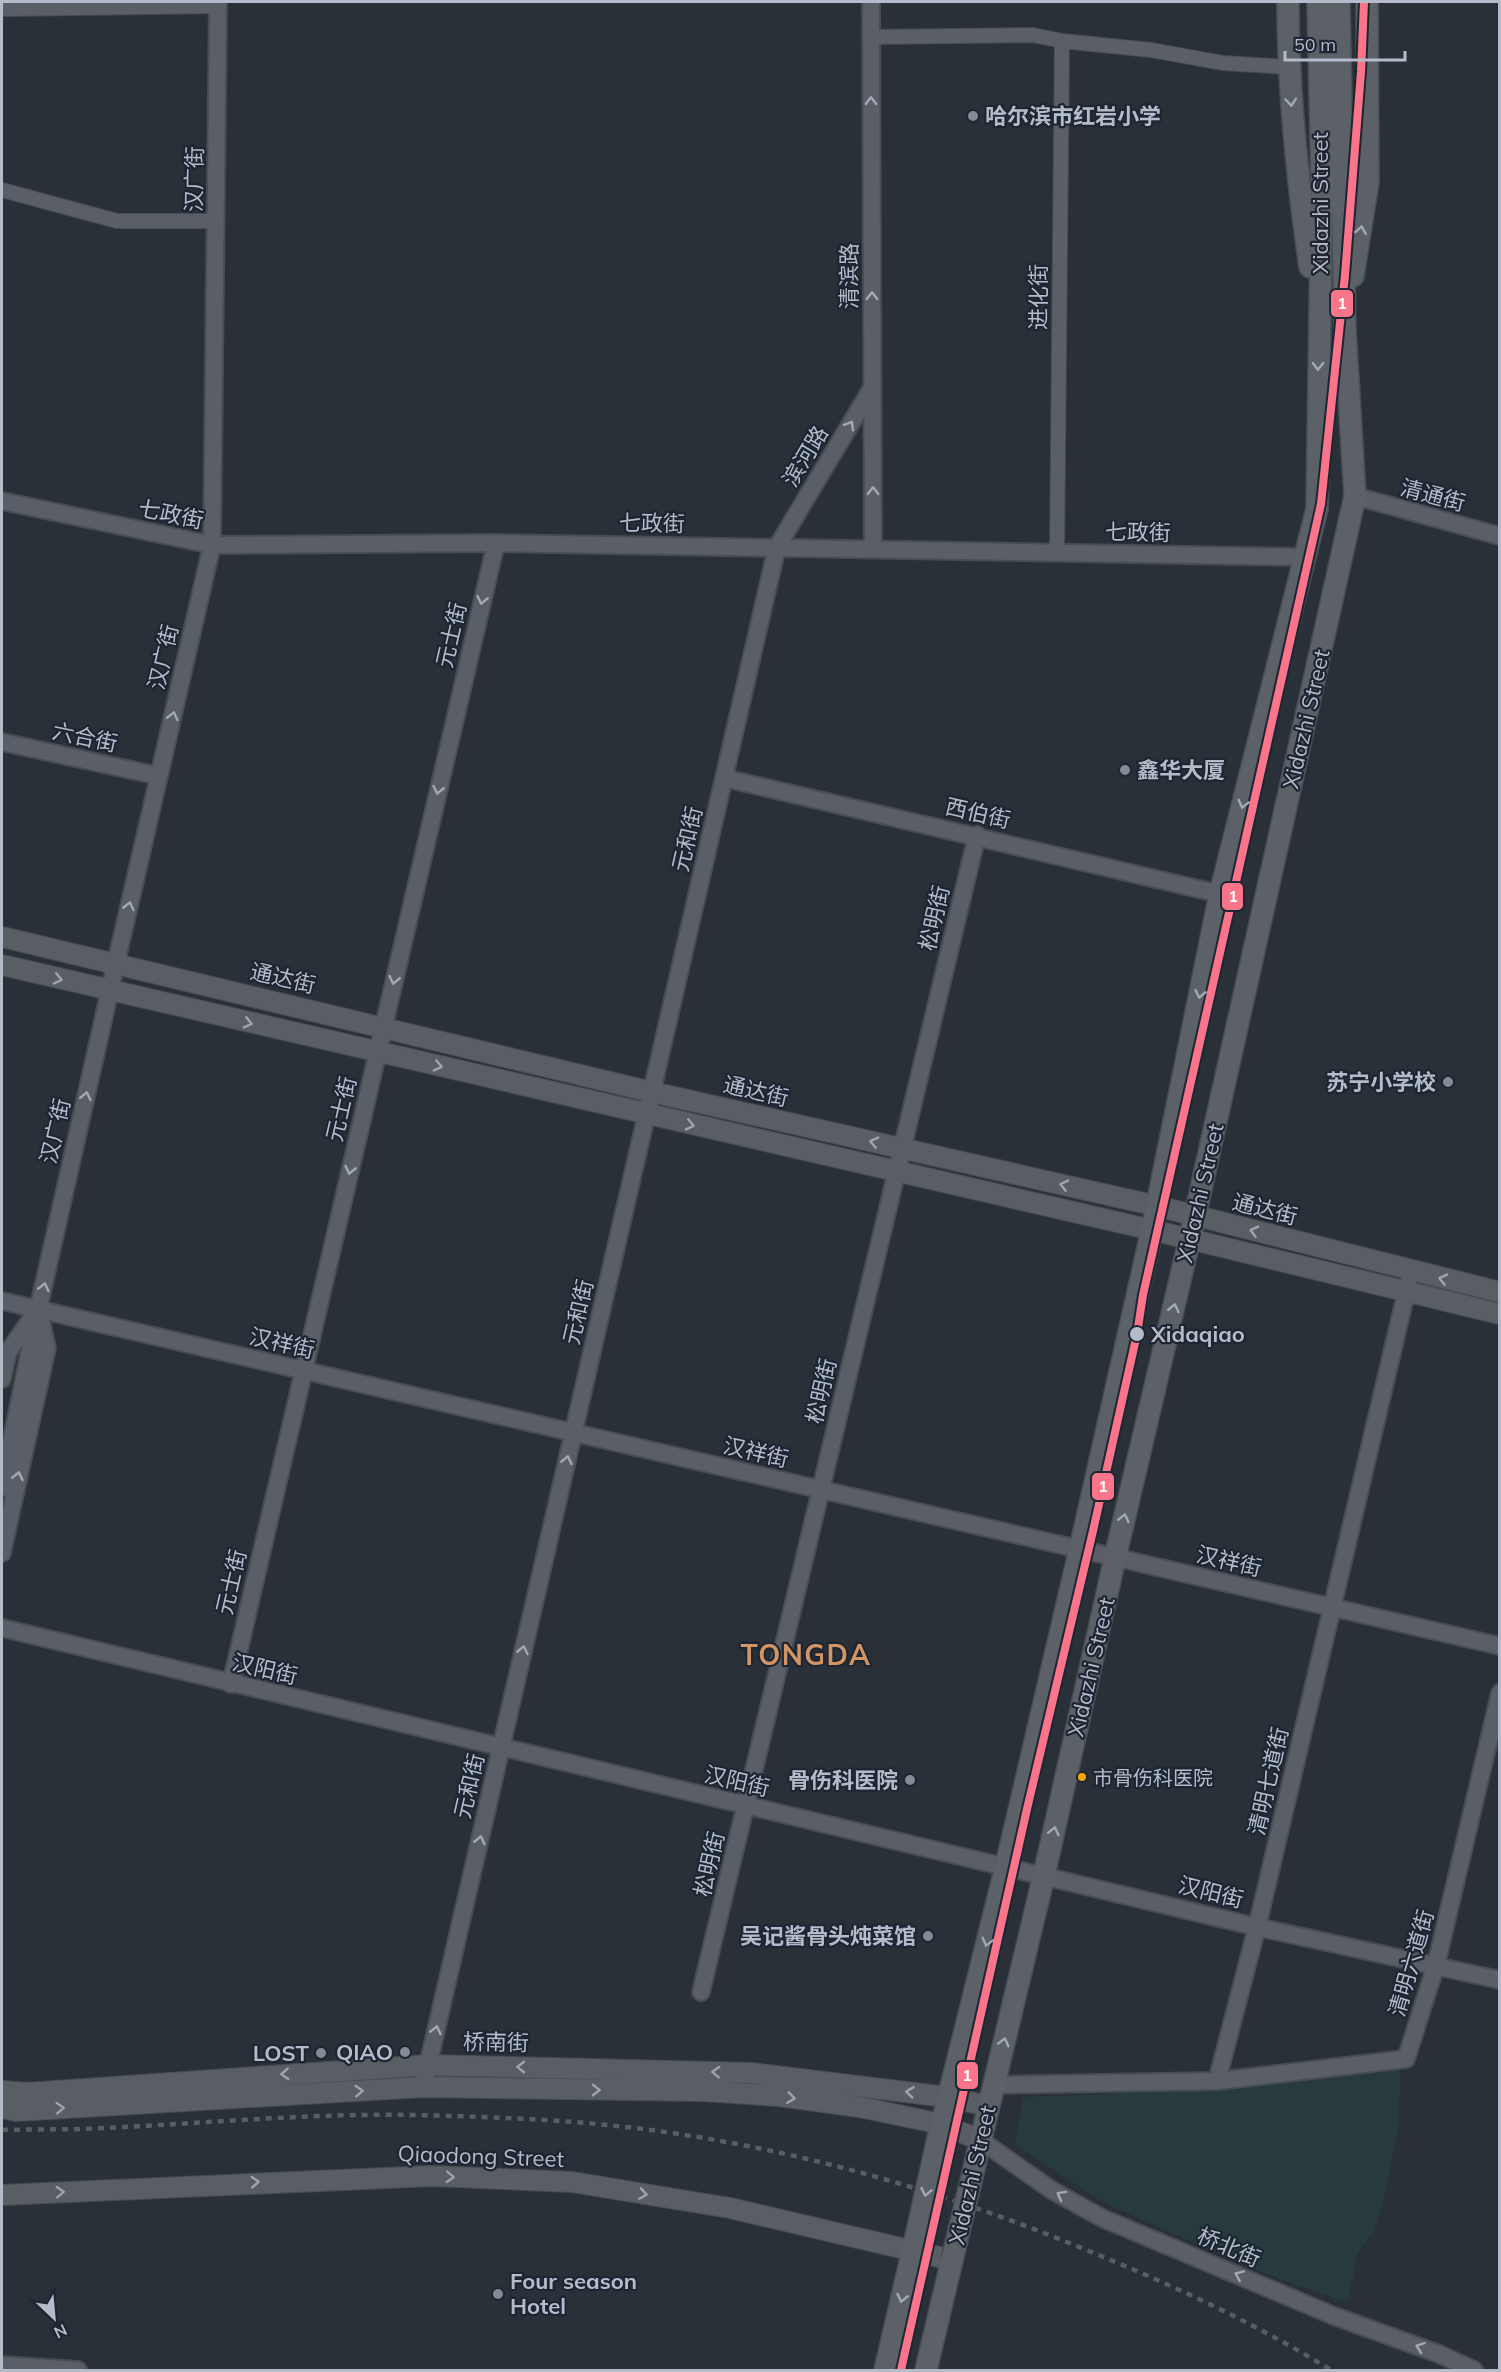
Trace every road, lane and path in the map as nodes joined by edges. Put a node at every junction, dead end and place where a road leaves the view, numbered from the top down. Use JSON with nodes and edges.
{"nodes":[{"id":1,"x":871,"y":2,"type":"edge"},
{"id":2,"x":1288,"y":2,"type":"edge"},
{"id":3,"x":1318,"y":2,"type":"edge"},
{"id":4,"x":1339,"y":2,"type":"edge"},
{"id":5,"x":1367,"y":2,"type":"edge"},
{"id":6,"x":218,"y":4,"type":"edge"},
{"id":7,"x":2,"y":9,"type":"edge"},
{"id":8,"x":871,"y":37,"type":"junction"},
{"id":9,"x":1062,"y":41,"type":"junction"},
{"id":10,"x":1288,"y":67,"type":"junction"},
{"id":11,"x":1332,"y":182,"type":"junction"},
{"id":12,"x":2,"y":190,"type":"edge"},
{"id":13,"x":216,"y":221,"type":"junction"},
{"id":14,"x":1319,"y":330,"type":"junction"},
{"id":15,"x":1345,"y":330,"type":"junction"},
{"id":16,"x":872,"y":388,"type":"junction"},
{"id":17,"x":1355,"y":496,"type":"junction"},
{"id":18,"x":2,"y":501,"type":"edge"},
{"id":19,"x":1500,"y":536,"type":"edge"},
{"id":20,"x":496,"y":543,"type":"junction"},
{"id":21,"x":212,"y":545,"type":"junction"},
{"id":22,"x":777,"y":548,"type":"junction"},
{"id":23,"x":873,"y":549,"type":"junction"},
{"id":24,"x":1057,"y":553,"type":"junction"},
{"id":25,"x":1306,"y":557,"type":"junction"},
{"id":26,"x":2,"y":742,"type":"edge"},
{"id":27,"x":159,"y":776,"type":"junction"},
{"id":28,"x":724,"y":778,"type":"junction"},
{"id":29,"x":976,"y":835,"type":"junction"},
{"id":30,"x":1220,"y":894,"type":"junction"},
{"id":31,"x":2,"y":937,"type":"edge"},
{"id":32,"x":116,"y":963,"type":"junction"},
{"id":33,"x":2,"y":965,"type":"edge"},
{"id":34,"x":110,"y":991,"type":"junction"},
{"id":35,"x":384,"y":1026,"type":"junction"},
{"id":36,"x":377,"y":1052,"type":"junction"},
{"id":37,"x":652,"y":1092,"type":"junction"},
{"id":38,"x":646,"y":1114,"type":"junction"},
{"id":39,"x":902,"y":1149,"type":"junction"},
{"id":40,"x":896,"y":1172,"type":"junction"},
{"id":41,"x":1156,"y":1206,"type":"junction"},
{"id":42,"x":1196,"y":1216,"type":"junction"},
{"id":43,"x":1152,"y":1230,"type":"junction"},
{"id":44,"x":1190,"y":1240,"type":"junction"},
{"id":45,"x":1411,"y":1272,"type":"junction"},
{"id":46,"x":1406,"y":1291,"type":"junction"},
{"id":47,"x":1500,"y":1292,"type":"edge"},
{"id":48,"x":2,"y":1301,"type":"edge"},
{"id":49,"x":38,"y":1310,"type":"junction"},
{"id":50,"x":1500,"y":1314,"type":"edge"},
{"id":51,"x":303,"y":1371,"type":"junction"},
{"id":52,"x":2,"y":1379,"type":"edge"},
{"id":53,"x":573,"y":1433,"type":"junction"},
{"id":54,"x":2,"y":1437,"type":"edge"},
{"id":55,"x":2,"y":1488,"type":"edge"},
{"id":56,"x":821,"y":1490,"type":"junction"},
{"id":57,"x":1080,"y":1550,"type":"junction"},
{"id":58,"x":2,"y":1553,"type":"edge"},
{"id":59,"x":1115,"y":1558,"type":"junction"},
{"id":60,"x":1332,"y":1607,"type":"junction"},
{"id":61,"x":2,"y":1628,"type":"edge"},
{"id":62,"x":1500,"y":1646,"type":"edge"},
{"id":63,"x":231,"y":1684,"type":"junction"},
{"id":64,"x":1500,"y":1693,"type":"edge"},
{"id":65,"x":501,"y":1748,"type":"junction"},
{"id":66,"x":745,"y":1806,"type":"junction"},
{"id":67,"x":1006,"y":1866,"type":"junction"},
{"id":68,"x":1044,"y":1875,"type":"junction"},
{"id":69,"x":1257,"y":1927,"type":"junction"},
{"id":70,"x":1436,"y":1965,"type":"junction"},
{"id":71,"x":1500,"y":1980,"type":"edge"},
{"id":72,"x":701,"y":1992,"type":"dead end"},
{"id":73,"x":428,"y":2065,"type":"junction"},
{"id":74,"x":1217,"y":2081,"type":"junction"},
{"id":75,"x":993,"y":2085,"type":"junction"},
{"id":76,"x":423,"y":2087,"type":"junction"},
{"id":77,"x":2,"y":2091,"type":"edge"},
{"id":78,"x":947,"y":2097,"type":"junction"},
{"id":79,"x":988,"y":2106,"type":"junction"},
{"id":80,"x":2,"y":2109,"type":"edge"},
{"id":81,"x":939,"y":2134,"type":"junction"},
{"id":82,"x":978,"y":2150,"type":"junction"},
{"id":83,"x":2,"y":2195,"type":"edge"},
{"id":84,"x":914,"y":2246,"type":"junction"},
{"id":85,"x":952,"y":2260,"type":"junction"},
{"id":86,"x":2,"y":2365,"type":"edge"},
{"id":87,"x":78,"y":2370,"type":"edge"},
{"id":88,"x":885,"y":2370,"type":"edge"},
{"id":89,"x":926,"y":2370,"type":"edge"},
{"id":90,"x":1473,"y":2370,"type":"edge"}],
"edges":[{"from":1,"to":8,"type":"street","name":"清滨路"},
{"from":2,"to":10,"type":"main road"},
{"from":3,"to":11,"type":"main road","name":"Xidazhi Street"},
{"from":4,"to":11,"type":"main road","name":"Xidazhi Street"},
{"from":15,"to":5,"type":"main road","one_way":true},
{"from":6,"to":7,"type":"street"},
{"from":6,"to":13,"type":"street","name":"汉广街"},
{"from":8,"to":9,"type":"street"},
{"from":16,"to":8,"type":"street","name":"清滨路","one_way":true},
{"from":9,"to":10,"type":"street"},
{"from":9,"to":24,"type":"street","name":"进化街"},
{"from":10,"to":14,"type":"main road","one_way":true},
{"from":11,"to":14,"type":"main road","name":"Xidazhi Street"},
{"from":11,"to":15,"type":"main road","name":"Xidazhi Street"},
{"from":12,"to":13,"type":"street"},
{"from":13,"to":21,"type":"street","name":"汉广街"},
{"from":14,"to":25,"type":"main road","name":"Xidazhi Street","one_way":true},
{"from":15,"to":17,"type":"main road","name":"Xidazhi Street"},
{"from":22,"to":16,"type":"street","name":"滨河路","one_way":true},
{"from":23,"to":16,"type":"street","name":"清滨路","one_way":true},
{"from":17,"to":19,"type":"street","name":"清通街"},
{"from":17,"to":42,"type":"main road","name":"Xidazhi Street"},
{"from":18,"to":21,"type":"street","name":"七政街"},
{"from":20,"to":21,"type":"street","name":"七政街"},
{"from":20,"to":22,"type":"street","name":"七政街"},
{"from":20,"to":35,"type":"street","name":"元士街","one_way":true},
{"from":27,"to":21,"type":"street","name":"汉广街","one_way":true},
{"from":22,"to":23,"type":"street","name":"七政街"},
{"from":22,"to":28,"type":"street","name":"元和街"},
{"from":23,"to":24,"type":"street","name":"七政街"},
{"from":24,"to":25,"type":"street","name":"七政街"},
{"from":25,"to":30,"type":"main road","name":"Xidazhi Street","one_way":true},
{"from":26,"to":27,"type":"street","name":"六合街"},
{"from":32,"to":27,"type":"street","name":"汉广街","one_way":true},
{"from":28,"to":29,"type":"street","name":"西伯街"},
{"from":28,"to":37,"type":"street","name":"元和街"},
{"from":29,"to":30,"type":"street","name":"西伯街"},
{"from":29,"to":39,"type":"street","name":"松明街"},
{"from":30,"to":41,"type":"main road","name":"Xidazhi Street","one_way":true},
{"from":31,"to":32,"type":"main road","name":"通达街"},
{"from":32,"to":34,"type":"street","name":"汉广街"},
{"from":32,"to":35,"type":"main road","name":"通达街"},
{"from":33,"to":34,"type":"main road","name":"通达街","one_way":true},
{"from":34,"to":36,"type":"main road","name":"通达街","one_way":true},
{"from":49,"to":34,"type":"street","name":"汉广街","one_way":true},
{"from":35,"to":36,"type":"street","name":"元士街"},
{"from":35,"to":37,"type":"main road","name":"通达街"},
{"from":36,"to":38,"type":"main road","name":"通达街","one_way":true},
{"from":36,"to":51,"type":"street","name":"元士街","one_way":true},
{"from":37,"to":38,"type":"street","name":"元和街"},
{"from":39,"to":37,"type":"main road","name":"通达街","one_way":true},
{"from":38,"to":40,"type":"main road","name":"通达街","one_way":true},
{"from":38,"to":53,"type":"street","name":"元和街"},
{"from":39,"to":40,"type":"street","name":"松明街"},
{"from":41,"to":39,"type":"main road","name":"通达街","one_way":true},
{"from":40,"to":43,"type":"main road","name":"通达街"},
{"from":40,"to":56,"type":"street","name":"松明街"},
{"from":41,"to":42,"type":"main road","name":"通达街"},
{"from":41,"to":43,"type":"main road","name":"Xidazhi Street"},
{"from":42,"to":44,"type":"main road","name":"Xidazhi Street"},
{"from":45,"to":42,"type":"main road","name":"通达街","one_way":true},
{"from":43,"to":44,"type":"main road","name":"通达街"},
{"from":43,"to":57,"type":"main road","name":"Xidazhi Street"},
{"from":44,"to":46,"type":"main road","name":"通达街"},
{"from":59,"to":44,"type":"main road","name":"Xidazhi Street","one_way":true},
{"from":45,"to":46,"type":"street","name":"清明七道街"},
{"from":47,"to":45,"type":"main road","name":"通达街","one_way":true},
{"from":46,"to":50,"type":"main road","name":"通达街"},
{"from":46,"to":60,"type":"street","name":"清明七道街"},
{"from":48,"to":49,"type":"street","name":"汉祥街"},
{"from":49,"to":51,"type":"street","name":"汉祥街"},
{"from":49,"to":52,"type":"street","name":"汉广街"},
{"from":49,"to":54,"type":"street","name":"汉广街"},
{"from":49,"to":55,"type":"street","name":"汉广街"},
{"from":58,"to":49,"type":"street","name":"汉广街","one_way":true},
{"from":51,"to":53,"type":"street","name":"汉祥街"},
{"from":51,"to":63,"type":"street","name":"元士街"},
{"from":53,"to":56,"type":"street","name":"汉祥街"},
{"from":65,"to":53,"type":"street","name":"元和街","one_way":true},
{"from":56,"to":57,"type":"street","name":"汉祥街"},
{"from":56,"to":66,"type":"street","name":"松明街"},
{"from":57,"to":59,"type":"street","name":"汉祥街"},
{"from":57,"to":67,"type":"main road","name":"Xidazhi Street"},
{"from":59,"to":60,"type":"street","name":"汉祥街"},
{"from":68,"to":59,"type":"main road","name":"Xidazhi Street","one_way":true},
{"from":60,"to":62,"type":"street","name":"汉祥街"},
{"from":60,"to":69,"type":"street","name":"清明七道街"},
{"from":61,"to":63,"type":"street","name":"汉阳街"},
{"from":63,"to":65,"type":"street","name":"汉阳街"},
{"from":64,"to":70,"type":"street","name":"清明六道街"},
{"from":65,"to":66,"type":"street","name":"汉阳街"},
{"from":73,"to":65,"type":"street","name":"元和街","one_way":true},
{"from":66,"to":67,"type":"street","name":"汉阳街"},
{"from":66,"to":72,"type":"street","name":"松明街"},
{"from":67,"to":68,"type":"street","name":"汉阳街"},
{"from":67,"to":78,"type":"main road","name":"Xidazhi Street","one_way":true},
{"from":68,"to":69,"type":"street","name":"汉阳街"},
{"from":75,"to":68,"type":"main road","name":"Xidazhi Street","one_way":true},
{"from":69,"to":70,"type":"street","name":"汉阳街"},
{"from":69,"to":74,"type":"street","name":"清明七道街"},
{"from":70,"to":71,"type":"street","name":"汉阳街"},
{"from":70,"to":74,"type":"street","name":"清明六道街"},
{"from":73,"to":76,"type":"street","name":"元和街"},
{"from":73,"to":77,"type":"main road","name":"桥南街","one_way":true},
{"from":78,"to":73,"type":"main road","name":"桥南街","one_way":true},
{"from":74,"to":75,"type":"street"},
{"from":75,"to":79,"type":"main road","name":"Xidazhi Street"},
{"from":80,"to":76,"type":"main road","name":"桥南街","one_way":true},
{"from":76,"to":81,"type":"main road","name":"桥南街","one_way":true},
{"from":78,"to":79,"type":"main road","name":"桥南街"},
{"from":78,"to":81,"type":"main road","name":"Xidazhi Street"},
{"from":79,"to":82,"type":"main road","name":"Xidazhi Street"},
{"from":81,"to":82,"type":"main road","name":"桥南街"},
{"from":81,"to":84,"type":"main road","name":"Xidazhi Street","one_way":true,"bridge":true},
{"from":82,"to":85,"type":"main road","name":"Xidazhi Street","bridge":true},
{"from":90,"to":82,"type":"street","name":"桥北街","one_way":true},
{"from":83,"to":84,"type":"main road","name":"Qiaodong Street","one_way":true},
{"from":84,"to":85,"type":"main road","name":"Qiaodong Street"},
{"from":84,"to":88,"type":"main road","name":"Xidazhi Street","one_way":true},
{"from":85,"to":89,"type":"main road","name":"Xidazhi Street"},
{"from":86,"to":87,"type":"street"}]}
